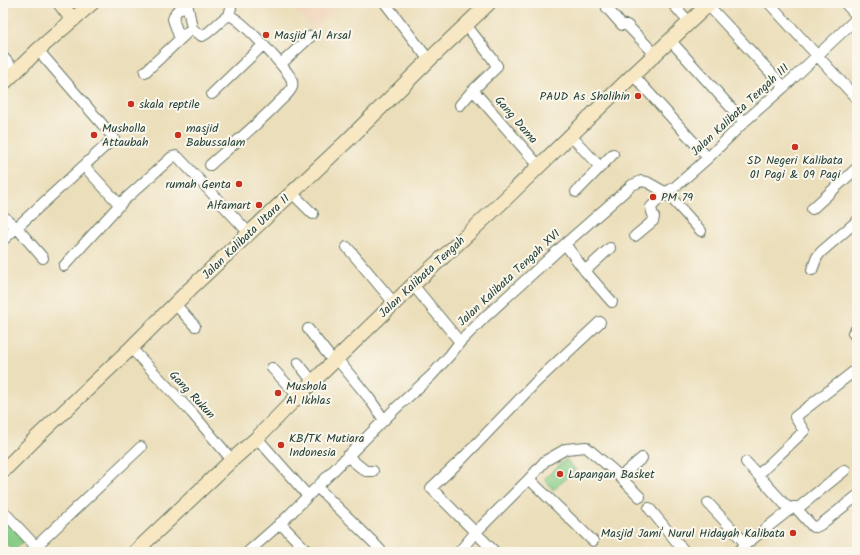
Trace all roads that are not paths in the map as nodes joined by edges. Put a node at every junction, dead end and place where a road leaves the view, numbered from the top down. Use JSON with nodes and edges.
{"nodes":[{"id":1,"x":60,"y":3,"type":"edge"},
{"id":2,"x":92,"y":3,"type":"edge"},
{"id":3,"x":232,"y":3,"type":"edge"},
{"id":4,"x":385,"y":3,"type":"edge"},
{"id":5,"x":489,"y":3,"type":"edge"},
{"id":6,"x":672,"y":3,"type":"edge"},
{"id":7,"x":769,"y":3,"type":"edge"},
{"id":8,"x":845,"y":3,"type":"edge"},
{"id":9,"x":709,"y":4,"type":"edge"},
{"id":10,"x":607,"y":8,"type":"dead end"},
{"id":11,"x":229,"y":16,"type":"junction"},
{"id":12,"x":857,"y":17,"type":"edge"},
{"id":13,"x":73,"y":20,"type":"junction"},
{"id":14,"x":689,"y":22,"type":"junction"},
{"id":15,"x":466,"y":25,"type":"junction"},
{"id":16,"x":192,"y":28,"type":"junction"},
{"id":17,"x":311,"y":36,"type":"dead end"},
{"id":18,"x":180,"y":39,"type":"junction"},
{"id":19,"x":670,"y":40,"type":"junction"},
{"id":20,"x":263,"y":45,"type":"junction"},
{"id":21,"x":38,"y":50,"type":"junction"},
{"id":22,"x":655,"y":54,"type":"junction"},
{"id":23,"x":817,"y":56,"type":"junction"},
{"id":24,"x":3,"y":57,"type":"edge"},
{"id":25,"x":428,"y":60,"type":"junction"},
{"id":26,"x":281,"y":64,"type":"junction"},
{"id":27,"x":15,"y":71,"type":"junction"},
{"id":28,"x":144,"y":72,"type":"dead end"},
{"id":29,"x":633,"y":75,"type":"junction"},
{"id":30,"x":3,"y":84,"type":"edge"},
{"id":31,"x":784,"y":87,"type":"junction"},
{"id":32,"x":473,"y":90,"type":"junction"},
{"id":33,"x":212,"y":94,"type":"dead end"},
{"id":34,"x":857,"y":98,"type":"edge"},
{"id":35,"x":460,"y":105,"type":"dead end"},
{"id":36,"x":744,"y":122,"type":"junction"},
{"id":37,"x":571,"y":136,"type":"junction"},
{"id":38,"x":613,"y":154,"type":"dead end"},
{"id":39,"x":708,"y":158,"type":"junction"},
{"id":40,"x":210,"y":165,"type":"dead end"},
{"id":41,"x":84,"y":166,"type":"junction"},
{"id":42,"x":539,"y":166,"type":"junction"},
{"id":43,"x":600,"y":167,"type":"junction"},
{"id":44,"x":857,"y":168,"type":"edge"},
{"id":45,"x":576,"y":192,"type":"dead end"},
{"id":46,"x":666,"y":192,"type":"junction"},
{"id":47,"x":292,"y":193,"type":"junction"},
{"id":48,"x":120,"y":205,"type":"junction"},
{"id":49,"x":812,"y":209,"type":"dead end"},
{"id":50,"x":313,"y":214,"type":"dead end"},
{"id":51,"x":3,"y":216,"type":"edge"},
{"id":52,"x":857,"y":221,"type":"edge"},
{"id":53,"x":16,"y":228,"type":"junction"},
{"id":54,"x":701,"y":231,"type":"dead end"},
{"id":55,"x":249,"y":233,"type":"junction"},
{"id":56,"x":635,"y":236,"type":"dead end"},
{"id":57,"x":3,"y":240,"type":"edge"},
{"id":58,"x":564,"y":244,"type":"junction"},
{"id":59,"x":347,"y":247,"type":"dead end"},
{"id":60,"x":610,"y":248,"type":"dead end"},
{"id":61,"x":43,"y":258,"type":"dead end"},
{"id":62,"x":64,"y":266,"type":"dead end"},
{"id":63,"x":812,"y":270,"type":"dead end"},
{"id":64,"x":585,"y":271,"type":"junction"},
{"id":65,"x":413,"y":285,"type":"junction"},
{"id":66,"x":612,"y":302,"type":"dead end"},
{"id":67,"x":394,"y":303,"type":"junction"},
{"id":68,"x":175,"y":304,"type":"junction"},
{"id":69,"x":600,"y":322,"type":"dead end"},
{"id":70,"x":195,"y":326,"type":"dead end"},
{"id":71,"x":857,"y":328,"type":"edge"},
{"id":72,"x":308,"y":329,"type":"dead end"},
{"id":73,"x":857,"y":338,"type":"edge"},
{"id":74,"x":460,"y":342,"type":"junction"},
{"id":75,"x":131,"y":348,"type":"junction"},
{"id":76,"x":335,"y":360,"type":"junction"},
{"id":77,"x":298,"y":363,"type":"dead end"},
{"id":78,"x":272,"y":368,"type":"dead end"},
{"id":79,"x":857,"y":369,"type":"edge"},
{"id":80,"x":313,"y":382,"type":"junction"},
{"id":81,"x":298,"y":396,"type":"junction"},
{"id":82,"x":384,"y":420,"type":"junction"},
{"id":83,"x":257,"y":438,"type":"junction"},
{"id":84,"x":141,"y":447,"type":"dead end"},
{"id":85,"x":347,"y":456,"type":"junction"},
{"id":86,"x":642,"y":458,"type":"dead end"},
{"id":87,"x":232,"y":460,"type":"junction"},
{"id":88,"x":746,"y":462,"type":"dead end"},
{"id":89,"x":845,"y":470,"type":"dead end"},
{"id":90,"x":3,"y":471,"type":"edge"},
{"id":91,"x":373,"y":471,"type":"dead end"},
{"id":92,"x":758,"y":475,"type":"junction"},
{"id":93,"x":620,"y":477,"type":"junction"},
{"id":94,"x":530,"y":479,"type":"junction"},
{"id":95,"x":317,"y":487,"type":"junction"},
{"id":96,"x":308,"y":496,"type":"junction"},
{"id":97,"x":857,"y":496,"type":"edge"},
{"id":98,"x":640,"y":497,"type":"dead end"},
{"id":99,"x":708,"y":503,"type":"dead end"},
{"id":100,"x":649,"y":508,"type":"dead end"},
{"id":101,"x":793,"y":509,"type":"junction"},
{"id":102,"x":3,"y":511,"type":"edge"},
{"id":103,"x":280,"y":523,"type":"junction"},
{"id":104,"x":475,"y":532,"type":"junction"},
{"id":105,"x":593,"y":541,"type":"dead end"},
{"id":106,"x":746,"y":544,"type":"junction"},
{"id":107,"x":36,"y":550,"type":"edge"},
{"id":108,"x":135,"y":552,"type":"edge"},
{"id":109,"x":248,"y":552,"type":"edge"},
{"id":110,"x":308,"y":552,"type":"edge"},
{"id":111,"x":382,"y":552,"type":"edge"},
{"id":112,"x":460,"y":552,"type":"edge"},
{"id":113,"x":494,"y":552,"type":"edge"},
{"id":114,"x":685,"y":552,"type":"edge"},
{"id":115,"x":738,"y":552,"type":"edge"}],
"edges":[{"from":1,"to":13,"type":"street"},
{"from":2,"to":13,"type":"street"},
{"from":3,"to":11,"type":"street"},
{"from":4,"to":25,"type":"street"},
{"from":5,"to":15,"type":"street","name":"Jalan Kalibata Utara II"},
{"from":6,"to":14,"type":"street"},
{"from":7,"to":23,"type":"street"},
{"from":8,"to":12,"type":"street"},
{"from":9,"to":14,"type":"street","name":"Jalan Kalibata Tengah"},
{"from":9,"to":31,"type":"street"},
{"from":10,"to":22,"type":"street"},
{"from":11,"to":16,"type":"street"},
{"from":11,"to":20,"type":"street"},
{"from":12,"to":23,"type":"street","name":"Jalan Kalibata Tengah III"},
{"from":13,"to":21,"type":"street"},
{"from":14,"to":19,"type":"street","name":"Jalan Kalibata Tengah"},
{"from":15,"to":25,"type":"street","name":"Jalan Kalibata Utara II"},
{"from":15,"to":32,"type":"street"},
{"from":16,"to":18,"type":"street"},
{"from":16,"to":18,"type":"street"},
{"from":17,"to":26,"type":"street"},
{"from":18,"to":28,"type":"street"},
{"from":19,"to":22,"type":"street","name":"Jalan Kalibata Tengah"},
{"from":19,"to":36,"type":"street"},
{"from":20,"to":26,"type":"street"},
{"from":20,"to":33,"type":"street"},
{"from":21,"to":27,"type":"street"},
{"from":21,"to":41,"type":"street"},
{"from":22,"to":29,"type":"street","name":"Jalan Kalibata Tengah"},
{"from":23,"to":31,"type":"street","name":"Jalan Kalibata Tengah III"},
{"from":23,"to":34,"type":"street"},
{"from":24,"to":27,"type":"street"},
{"from":25,"to":47,"type":"street","name":"Jalan Kalibata Utara II"},
{"from":26,"to":40,"type":"street"},
{"from":27,"to":30,"type":"street"},
{"from":29,"to":37,"type":"street","name":"Jalan Kalibata Tengah"},
{"from":29,"to":39,"type":"street"},
{"from":31,"to":36,"type":"street","name":"Jalan Kalibata Tengah III"},
{"from":32,"to":35,"type":"street"},
{"from":32,"to":42,"type":"street","name":"Gang Dama"},
{"from":36,"to":39,"type":"street","name":"Jalan Kalibata Tengah III"},
{"from":37,"to":42,"type":"street","name":"Jalan Kalibata Tengah"},
{"from":37,"to":43,"type":"street"},
{"from":38,"to":43,"type":"street"},
{"from":39,"to":46,"type":"street","name":"Jalan Kalibata Tengah III"},
{"from":41,"to":48,"type":"street"},
{"from":41,"to":53,"type":"street"},
{"from":42,"to":65,"type":"street","name":"Jalan Kalibata Tengah"},
{"from":43,"to":45,"type":"street"},
{"from":44,"to":49,"type":"street"},
{"from":46,"to":54,"type":"street"},
{"from":46,"to":56,"type":"street","name":"Jalan Kalibata Tengah III"},
{"from":46,"to":58,"type":"street","name":"Jalan Kalibata Tengah XVI"},
{"from":47,"to":50,"type":"street"},
{"from":47,"to":55,"type":"street","name":"Jalan Kalibata Utara II"},
{"from":48,"to":55,"type":"street"},
{"from":48,"to":62,"type":"street"},
{"from":51,"to":53,"type":"street"},
{"from":52,"to":63,"type":"street"},
{"from":53,"to":57,"type":"street"},
{"from":53,"to":61,"type":"street"},
{"from":55,"to":68,"type":"street","name":"Jalan Kalibata Utara II"},
{"from":58,"to":64,"type":"street"},
{"from":58,"to":74,"type":"street","name":"Jalan Kalibata Tengah XVI"},
{"from":59,"to":67,"type":"street"},
{"from":60,"to":64,"type":"street"},
{"from":64,"to":66,"type":"street"},
{"from":65,"to":67,"type":"street","name":"Jalan Kalibata Tengah"},
{"from":65,"to":74,"type":"street","name":"Jalan Kalibata Tengah XVI"},
{"from":67,"to":76,"type":"street","name":"Jalan Kalibata Tengah"},
{"from":68,"to":70,"type":"street"},
{"from":68,"to":75,"type":"street","name":"Jalan Kalibata Utara II"},
{"from":69,"to":104,"type":"street"},
{"from":71,"to":73,"type":"street"},
{"from":72,"to":76,"type":"street"},
{"from":74,"to":82,"type":"street"},
{"from":75,"to":87,"type":"street","name":"Gang Rukun"},
{"from":75,"to":90,"type":"street","name":"Jalan Kalibata Utara II"},
{"from":76,"to":80,"type":"street","name":"Jalan Kalibata Tengah"},
{"from":76,"to":82,"type":"street"},
{"from":77,"to":80,"type":"street"},
{"from":78,"to":81,"type":"street"},
{"from":79,"to":92,"type":"street"},
{"from":80,"to":81,"type":"street","name":"Jalan Kalibata Tengah"},
{"from":81,"to":83,"type":"street","name":"Jalan Kalibata Tengah"},
{"from":82,"to":85,"type":"street"},
{"from":83,"to":87,"type":"street","name":"Jalan Kalibata Tengah"},
{"from":83,"to":96,"type":"street"},
{"from":84,"to":107,"type":"street"},
{"from":85,"to":91,"type":"street"},
{"from":85,"to":95,"type":"street"},
{"from":86,"to":93,"type":"street"},
{"from":87,"to":108,"type":"street","name":"Jalan Kalibata Tengah"},
{"from":88,"to":92,"type":"street"},
{"from":89,"to":101,"type":"street"},
{"from":92,"to":101,"type":"street"},
{"from":93,"to":94,"type":"street"},
{"from":93,"to":98,"type":"street"},
{"from":94,"to":104,"type":"street"},
{"from":94,"to":105,"type":"street"},
{"from":95,"to":96,"type":"street"},
{"from":95,"to":111,"type":"street"},
{"from":96,"to":103,"type":"street"},
{"from":97,"to":101,"type":"street"},
{"from":99,"to":106,"type":"street"},
{"from":100,"to":114,"type":"street"},
{"from":101,"to":106,"type":"street"},
{"from":102,"to":107,"type":"street"},
{"from":103,"to":109,"type":"street"},
{"from":103,"to":110,"type":"street"},
{"from":104,"to":112,"type":"street"},
{"from":104,"to":113,"type":"street"},
{"from":106,"to":115,"type":"street"}]}
